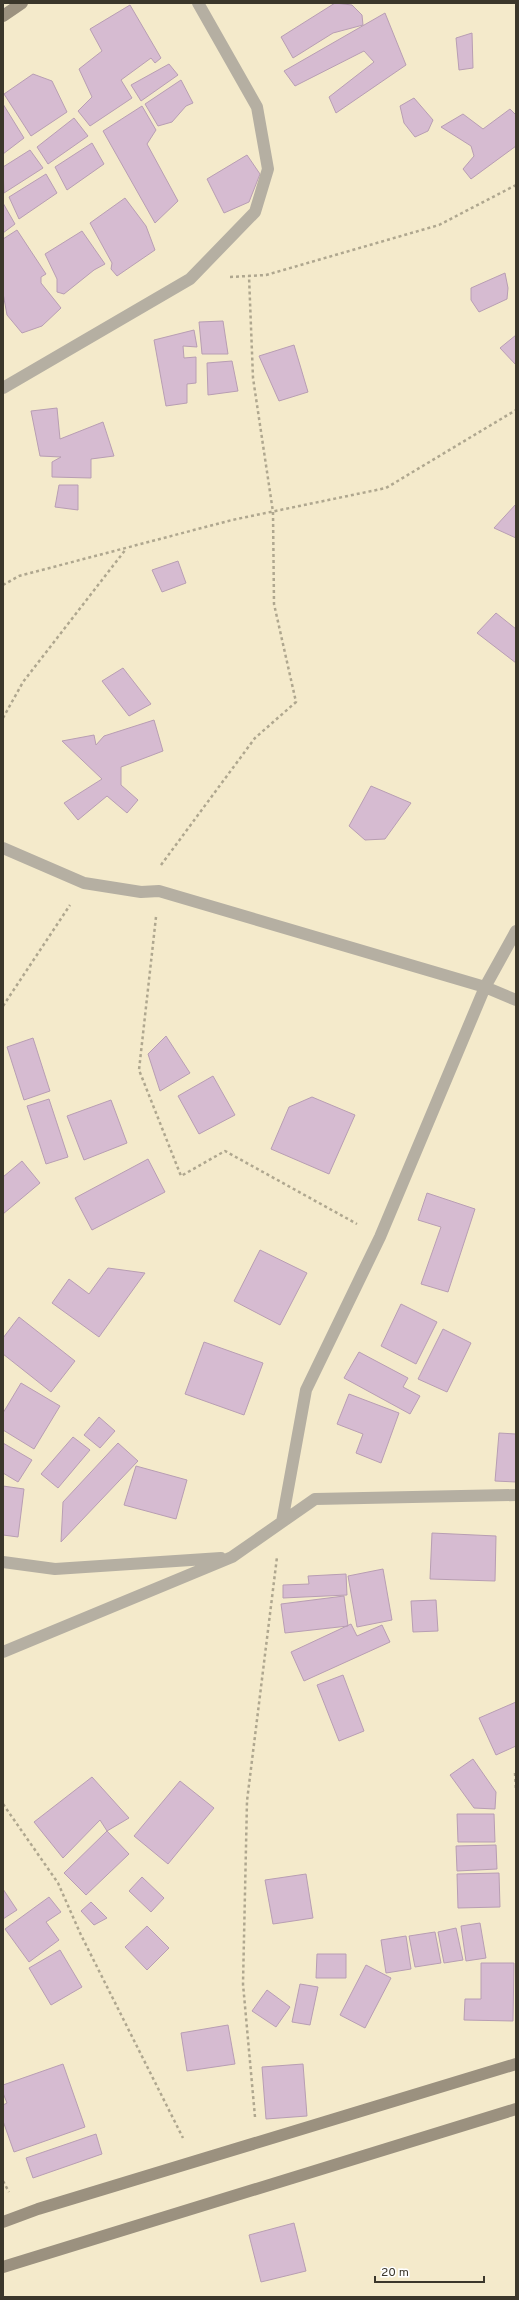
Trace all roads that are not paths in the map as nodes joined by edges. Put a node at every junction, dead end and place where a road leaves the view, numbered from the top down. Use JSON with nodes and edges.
{"nodes":[{"id":1,"x":22,"y":3,"type":"edge"},
{"id":2,"x":198,"y":3,"type":"edge"},
{"id":3,"x":3,"y":16,"type":"edge"},
{"id":4,"x":3,"y":388,"type":"edge"},
{"id":5,"x":3,"y":848,"type":"edge"},
{"id":6,"x":516,"y":931,"type":"edge"},
{"id":7,"x":485,"y":987,"type":"junction"},
{"id":8,"x":516,"y":1000,"type":"edge"},
{"id":9,"x":516,"y":1495,"type":"edge"},
{"id":10,"x":282,"y":1522,"type":"junction"},
{"id":11,"x":232,"y":1557,"type":"junction"},
{"id":12,"x":3,"y":1562,"type":"edge"},
{"id":13,"x":3,"y":1652,"type":"edge"},
{"id":14,"x":516,"y":2064,"type":"edge"},
{"id":15,"x":516,"y":2109,"type":"edge"},
{"id":16,"x":3,"y":2222,"type":"edge"},
{"id":17,"x":3,"y":2267,"type":"edge"}],
"edges":[{"from":1,"to":3,"type":"street"},
{"from":2,"to":4,"type":"street"},
{"from":5,"to":7,"type":"street"},
{"from":6,"to":7,"type":"street"},
{"from":7,"to":8,"type":"street"},
{"from":7,"to":10,"type":"street"},
{"from":9,"to":10,"type":"street"},
{"from":10,"to":11,"type":"street"},
{"from":11,"to":12,"type":"street"},
{"from":11,"to":13,"type":"street"},
{"from":14,"to":16,"type":"street"},
{"from":15,"to":17,"type":"street"}]}
